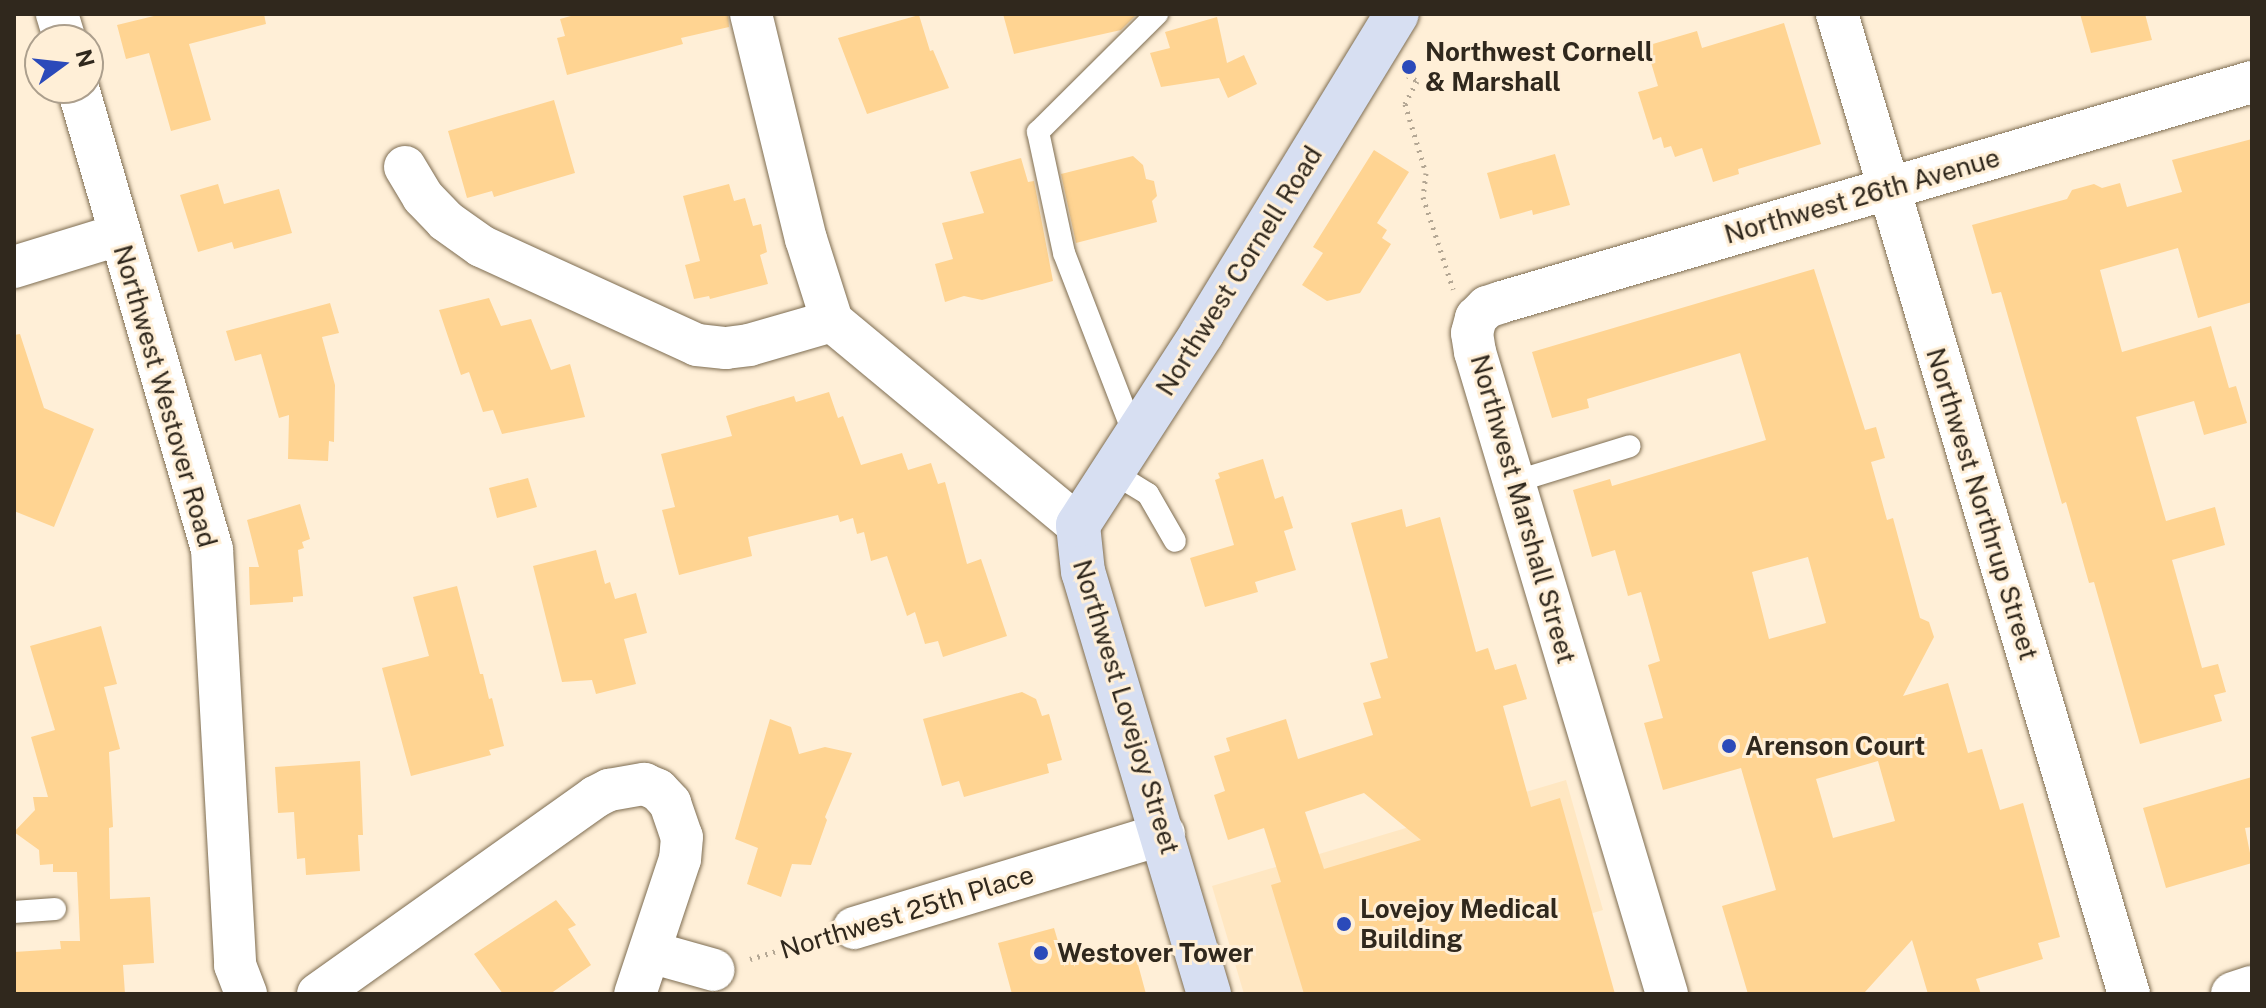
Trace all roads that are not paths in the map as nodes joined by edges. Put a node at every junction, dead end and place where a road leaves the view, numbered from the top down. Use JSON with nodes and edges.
{"nodes":[{"id":1,"x":751,"y":14,"type":"edge"},
{"id":2,"x":1157,"y":14,"type":"edge"},
{"id":3,"x":1397,"y":14,"type":"edge"},
{"id":4,"x":1837,"y":14,"type":"edge"},
{"id":5,"x":2252,"y":82,"type":"edge"},
{"id":6,"x":82,"y":104,"type":"edge"},
{"id":7,"x":405,"y":167,"type":"dead end"},
{"id":8,"x":1888,"y":188,"type":"junction"},
{"id":9,"x":118,"y":235,"type":"junction"},
{"id":10,"x":14,"y":267,"type":"edge"},
{"id":11,"x":1476,"y":318,"type":"joint"},
{"id":12,"x":832,"y":321,"type":"junction"},
{"id":13,"x":1630,"y":446,"type":"dead end"},
{"id":14,"x":1124,"y":454,"type":"junction"},
{"id":15,"x":1514,"y":482,"type":"junction"},
{"id":16,"x":1078,"y":525,"type":"junction"},
{"id":17,"x":1175,"y":541,"type":"dead end"},
{"id":18,"x":1164,"y":834,"type":"junction"},
{"id":19,"x":55,"y":909,"type":"dead end"},
{"id":20,"x":14,"y":912,"type":"edge"},
{"id":21,"x":854,"y":928,"type":"road end"},
{"id":22,"x":650,"y":952,"type":"junction"},
{"id":23,"x":714,"y":970,"type":"road end"},
{"id":24,"x":2252,"y":988,"type":"edge"},
{"id":25,"x":246,"y":994,"type":"edge"},
{"id":26,"x":318,"y":994,"type":"edge"},
{"id":27,"x":635,"y":994,"type":"edge"},
{"id":28,"x":1209,"y":994,"type":"edge"},
{"id":29,"x":1667,"y":994,"type":"edge"},
{"id":30,"x":2129,"y":994,"type":"edge"},
{"id":31,"x":2233,"y":994,"type":"edge"}],
"edges":[{"from":1,"to":12,"type":"street"},
{"from":2,"to":14,"type":"lane"},
{"from":3,"to":14,"type":"main road","name":"Northwest Cornell Road"},
{"from":4,"to":8,"type":"street","name":"Northwest Northrup Street"},
{"from":5,"to":8,"type":"street","name":"Northwest 26th Avenue"},
{"from":6,"to":9,"type":"street","name":"Northwest Westover Road"},
{"from":7,"to":12,"type":"street"},
{"from":8,"to":11,"type":"street","name":"Northwest 26th Avenue"},
{"from":8,"to":30,"type":"street","name":"Northwest Northrup Street"},
{"from":9,"to":10,"type":"street"},
{"from":9,"to":25,"type":"street","name":"Northwest Westover Road"},
{"from":11,"to":15,"type":"street","name":"Northwest Marshall Street"},
{"from":12,"to":16,"type":"street","name":"Northwest Lovejoy Street"},
{"from":13,"to":15,"type":"lane"},
{"from":14,"to":16,"type":"main road","name":"Northwest Cornell Road"},
{"from":14,"to":17,"type":"lane"},
{"from":15,"to":29,"type":"street","name":"Northwest Marshall Street"},
{"from":16,"to":18,"type":"main road","name":"Northwest Lovejoy Street"},
{"from":18,"to":21,"type":"street","name":"Northwest 25th Place"},
{"from":18,"to":28,"type":"main road","name":"Northwest Lovejoy Street"},
{"from":19,"to":20,"type":"lane"},
{"from":22,"to":23,"type":"street"},
{"from":22,"to":26,"type":"street"},
{"from":22,"to":27,"type":"street"},
{"from":24,"to":31,"type":"street"}]}
